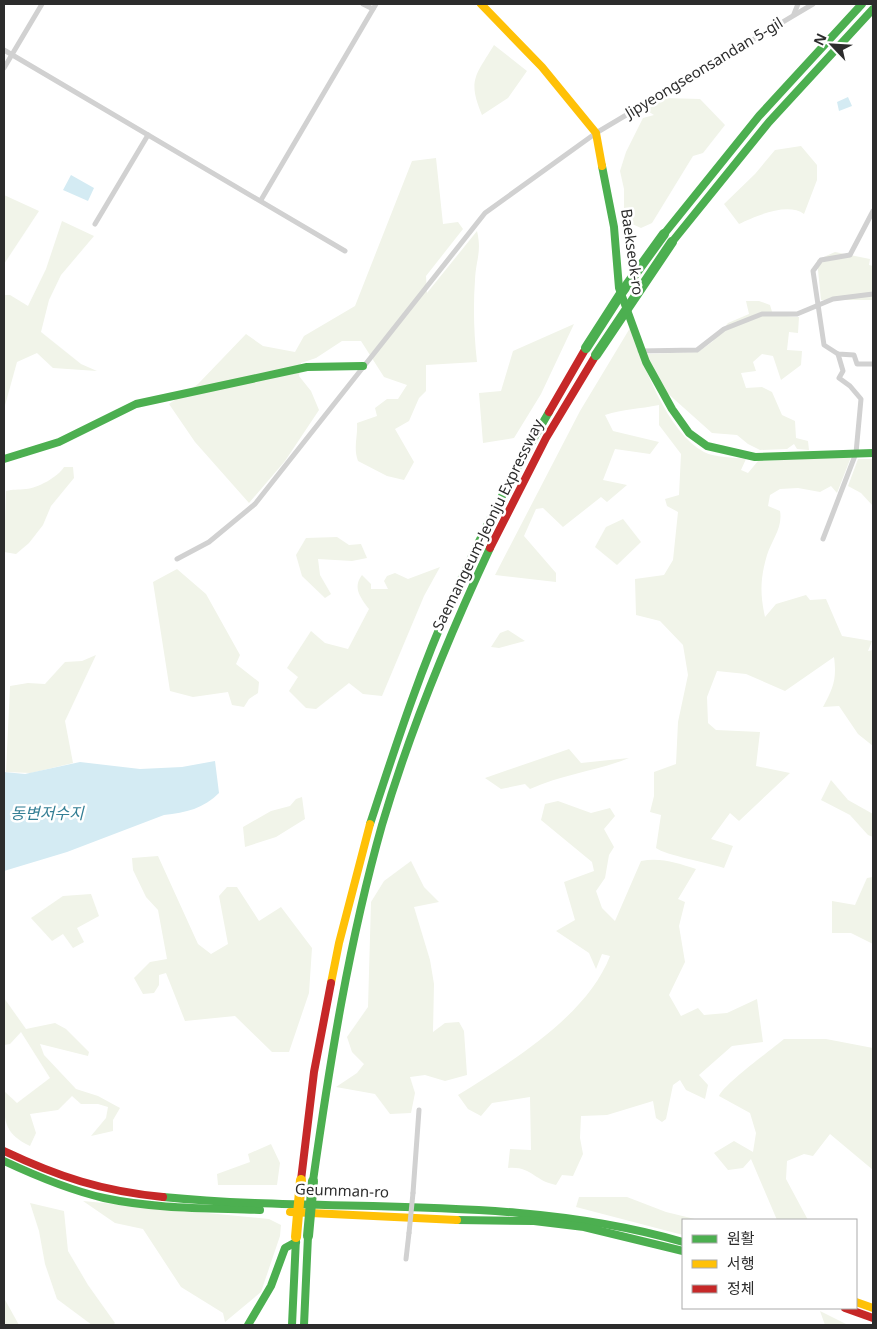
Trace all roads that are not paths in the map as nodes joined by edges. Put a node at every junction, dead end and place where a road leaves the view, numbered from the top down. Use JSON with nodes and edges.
{"nodes":[{"id":1,"x":42,"y":4,"type":"edge"},
{"id":2,"x":363,"y":4,"type":"edge"},
{"id":3,"x":481,"y":4,"type":"edge"},
{"id":4,"x":798,"y":4,"type":"edge"},
{"id":5,"x":813,"y":4,"type":"edge"},
{"id":6,"x":862,"y":4,"type":"edge"},
{"id":7,"x":374,"y":6,"type":"edge"},
{"id":8,"x":873,"y":9,"type":"edge"},
{"id":9,"x":794,"y":14,"type":"junction"},
{"id":10,"x":4,"y":50,"type":"edge"},
{"id":11,"x":11,"y":54,"type":"junction"},
{"id":12,"x":4,"y":68,"type":"edge"},
{"id":13,"x":596,"y":133,"type":"junction"},
{"id":14,"x":148,"y":135,"type":"junction"},
{"id":15,"x":261,"y":200,"type":"junction"},
{"id":16,"x":873,"y":211,"type":"edge"},
{"id":17,"x":95,"y":224,"type":"dead end"},
{"id":18,"x":345,"y":251,"type":"dead end"},
{"id":19,"x":873,"y":294,"type":"edge"},
{"id":20,"x":818,"y":306,"type":"junction"},
{"id":21,"x":640,"y":351,"type":"junction"},
{"id":22,"x":838,"y":354,"type":"junction"},
{"id":23,"x":873,"y":364,"type":"edge"},
{"id":24,"x":363,"y":366,"type":"junction"},
{"id":25,"x":856,"y":453,"type":"junction"},
{"id":26,"x":873,"y":453,"type":"edge"},
{"id":27,"x":4,"y":459,"type":"edge"},
{"id":28,"x":823,"y":539,"type":"dead end"},
{"id":29,"x":177,"y":559,"type":"dead end"},
{"id":30,"x":419,"y":1110,"type":"dead end"},
{"id":31,"x":4,"y":1151,"type":"edge"},
{"id":32,"x":4,"y":1161,"type":"edge"},
{"id":33,"x":296,"y":1240,"type":"junction"},
{"id":34,"x":682,"y":1242,"type":"edge"},
{"id":35,"x":682,"y":1251,"type":"edge"},
{"id":36,"x":406,"y":1259,"type":"dead end"},
{"id":37,"x":857,"y":1302,"type":"edge"},
{"id":38,"x":873,"y":1308,"type":"edge"},
{"id":39,"x":848,"y":1309,"type":"edge"},
{"id":40,"x":873,"y":1318,"type":"edge"},
{"id":41,"x":248,"y":1325,"type":"edge"},
{"id":42,"x":292,"y":1325,"type":"edge"},
{"id":43,"x":304,"y":1325,"type":"edge"}],
"edges":[{"from":1,"to":11,"type":"street"},
{"from":2,"to":7,"type":"street"},
{"from":3,"to":13,"type":"main road","name":"Baekseok-ro"},
{"from":4,"to":9,"type":"street"},
{"from":5,"to":9,"type":"street","name":"Jipyeongseonsandan 5-gil"},
{"from":6,"to":33,"type":"main road","name":"Saemangeum-Jeonju Expressway","bridge":true},
{"from":7,"to":15,"type":"street"},
{"from":8,"to":43,"type":"main road","name":"Saemangeum-Jeonju Expressway","bridge":true},
{"from":9,"to":13,"type":"street","name":"Jipyeongseonsandan 5-gil"},
{"from":10,"to":11,"type":"street"},
{"from":11,"to":12,"type":"street"},
{"from":11,"to":14,"type":"street"},
{"from":13,"to":21,"type":"main road","name":"Baekseok-ro"},
{"from":13,"to":24,"type":"street","name":"Jipyeongseonsandan 5-gil"},
{"from":14,"to":15,"type":"street"},
{"from":14,"to":17,"type":"street"},
{"from":15,"to":18,"type":"street"},
{"from":16,"to":20,"type":"street"},
{"from":19,"to":20,"type":"street"},
{"from":20,"to":21,"type":"street"},
{"from":20,"to":22,"type":"street"},
{"from":21,"to":25,"type":"main road","name":"Baekseok-ro"},
{"from":22,"to":23,"type":"street"},
{"from":22,"to":25,"type":"street"},
{"from":24,"to":27,"type":"main road"},
{"from":24,"to":29,"type":"street","name":"Jipyeongseonsandan 5-gil"},
{"from":25,"to":26,"type":"main road","name":"Baekseok-ro"},
{"from":25,"to":28,"type":"street"},
{"from":30,"to":36,"type":"street","bridge":true},
{"from":31,"to":34,"type":"main road","name":"Geumman-ro"},
{"from":32,"to":35,"type":"main road","name":"Geumman-ro"},
{"from":33,"to":41,"type":"main road"},
{"from":33,"to":42,"type":"main road","name":"Saemangeum-Jeonju Expressway"},
{"from":37,"to":38,"type":"main road"},
{"from":39,"to":40,"type":"main road"}]}
